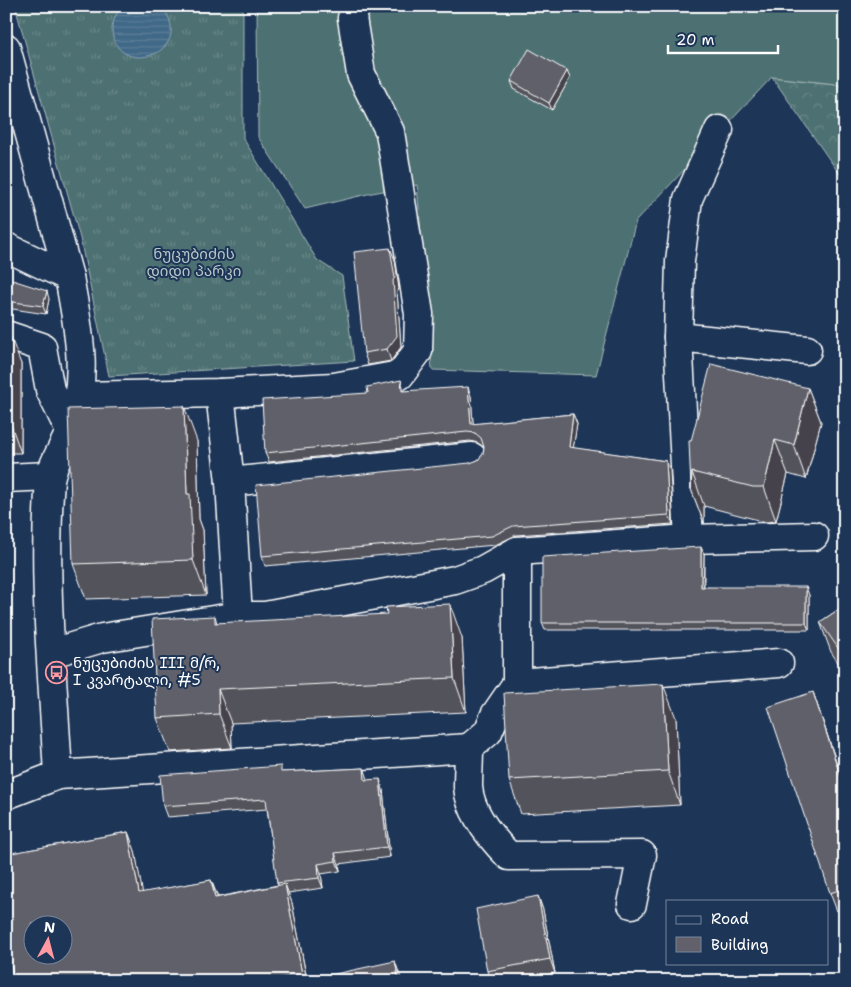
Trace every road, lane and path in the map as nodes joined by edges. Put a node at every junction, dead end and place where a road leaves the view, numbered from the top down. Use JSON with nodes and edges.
{"nodes":[{"id":1,"x":356,"y":6,"type":"edge"},
{"id":2,"x":6,"y":48,"type":"edge"},
{"id":3,"x":718,"y":130,"type":"dead end"},
{"id":4,"x":6,"y":247,"type":"edge"},
{"id":5,"x":69,"y":278,"type":"junction"},
{"id":6,"x":6,"y":335,"type":"edge"},
{"id":7,"x":678,"y":338,"type":"junction"},
{"id":8,"x":808,"y":350,"type":"dead end"},
{"id":9,"x":220,"y":394,"type":"junction"},
{"id":10,"x":79,"y":396,"type":"junction"},
{"id":11,"x":70,"y":431,"type":"junction"},
{"id":12,"x":472,"y":456,"type":"dead end"},
{"id":13,"x":50,"y":476,"type":"junction"},
{"id":14,"x":6,"y":478,"type":"edge"},
{"id":15,"x":230,"y":482,"type":"junction"},
{"id":16,"x":814,"y":536,"type":"dead end"},
{"id":17,"x":690,"y":539,"type":"junction"},
{"id":18,"x":517,"y":551,"type":"junction"},
{"id":19,"x":238,"y":616,"type":"junction"},
{"id":20,"x":52,"y":654,"type":"junction"},
{"id":21,"x":779,"y":663,"type":"dead end"},
{"id":22,"x":517,"y":683,"type":"junction"},
{"id":23,"x":469,"y":748,"type":"junction"},
{"id":24,"x":58,"y":775,"type":"junction"},
{"id":25,"x":6,"y":796,"type":"edge"},
{"id":26,"x":632,"y":904,"type":"dead end"}],
"edges":[{"from":1,"to":9,"type":"street"},
{"from":2,"to":5,"type":"street"},
{"from":3,"to":7,"type":"street"},
{"from":4,"to":5,"type":"street"},
{"from":5,"to":10,"type":"street"},
{"from":6,"to":11,"type":"street"},
{"from":7,"to":8,"type":"street"},
{"from":7,"to":17,"type":"street"},
{"from":9,"to":10,"type":"street"},
{"from":9,"to":15,"type":"street"},
{"from":10,"to":11,"type":"street"},
{"from":11,"to":13,"type":"street"},
{"from":12,"to":15,"type":"street"},
{"from":13,"to":14,"type":"street"},
{"from":13,"to":20,"type":"street"},
{"from":15,"to":19,"type":"street"},
{"from":16,"to":17,"type":"street"},
{"from":17,"to":18,"type":"street"},
{"from":18,"to":19,"type":"street"},
{"from":18,"to":22,"type":"street"},
{"from":19,"to":20,"type":"street"},
{"from":20,"to":24,"type":"street"},
{"from":21,"to":22,"type":"street"},
{"from":22,"to":23,"type":"street"},
{"from":23,"to":24,"type":"street"},
{"from":23,"to":26,"type":"street"},
{"from":24,"to":25,"type":"street"}]}
